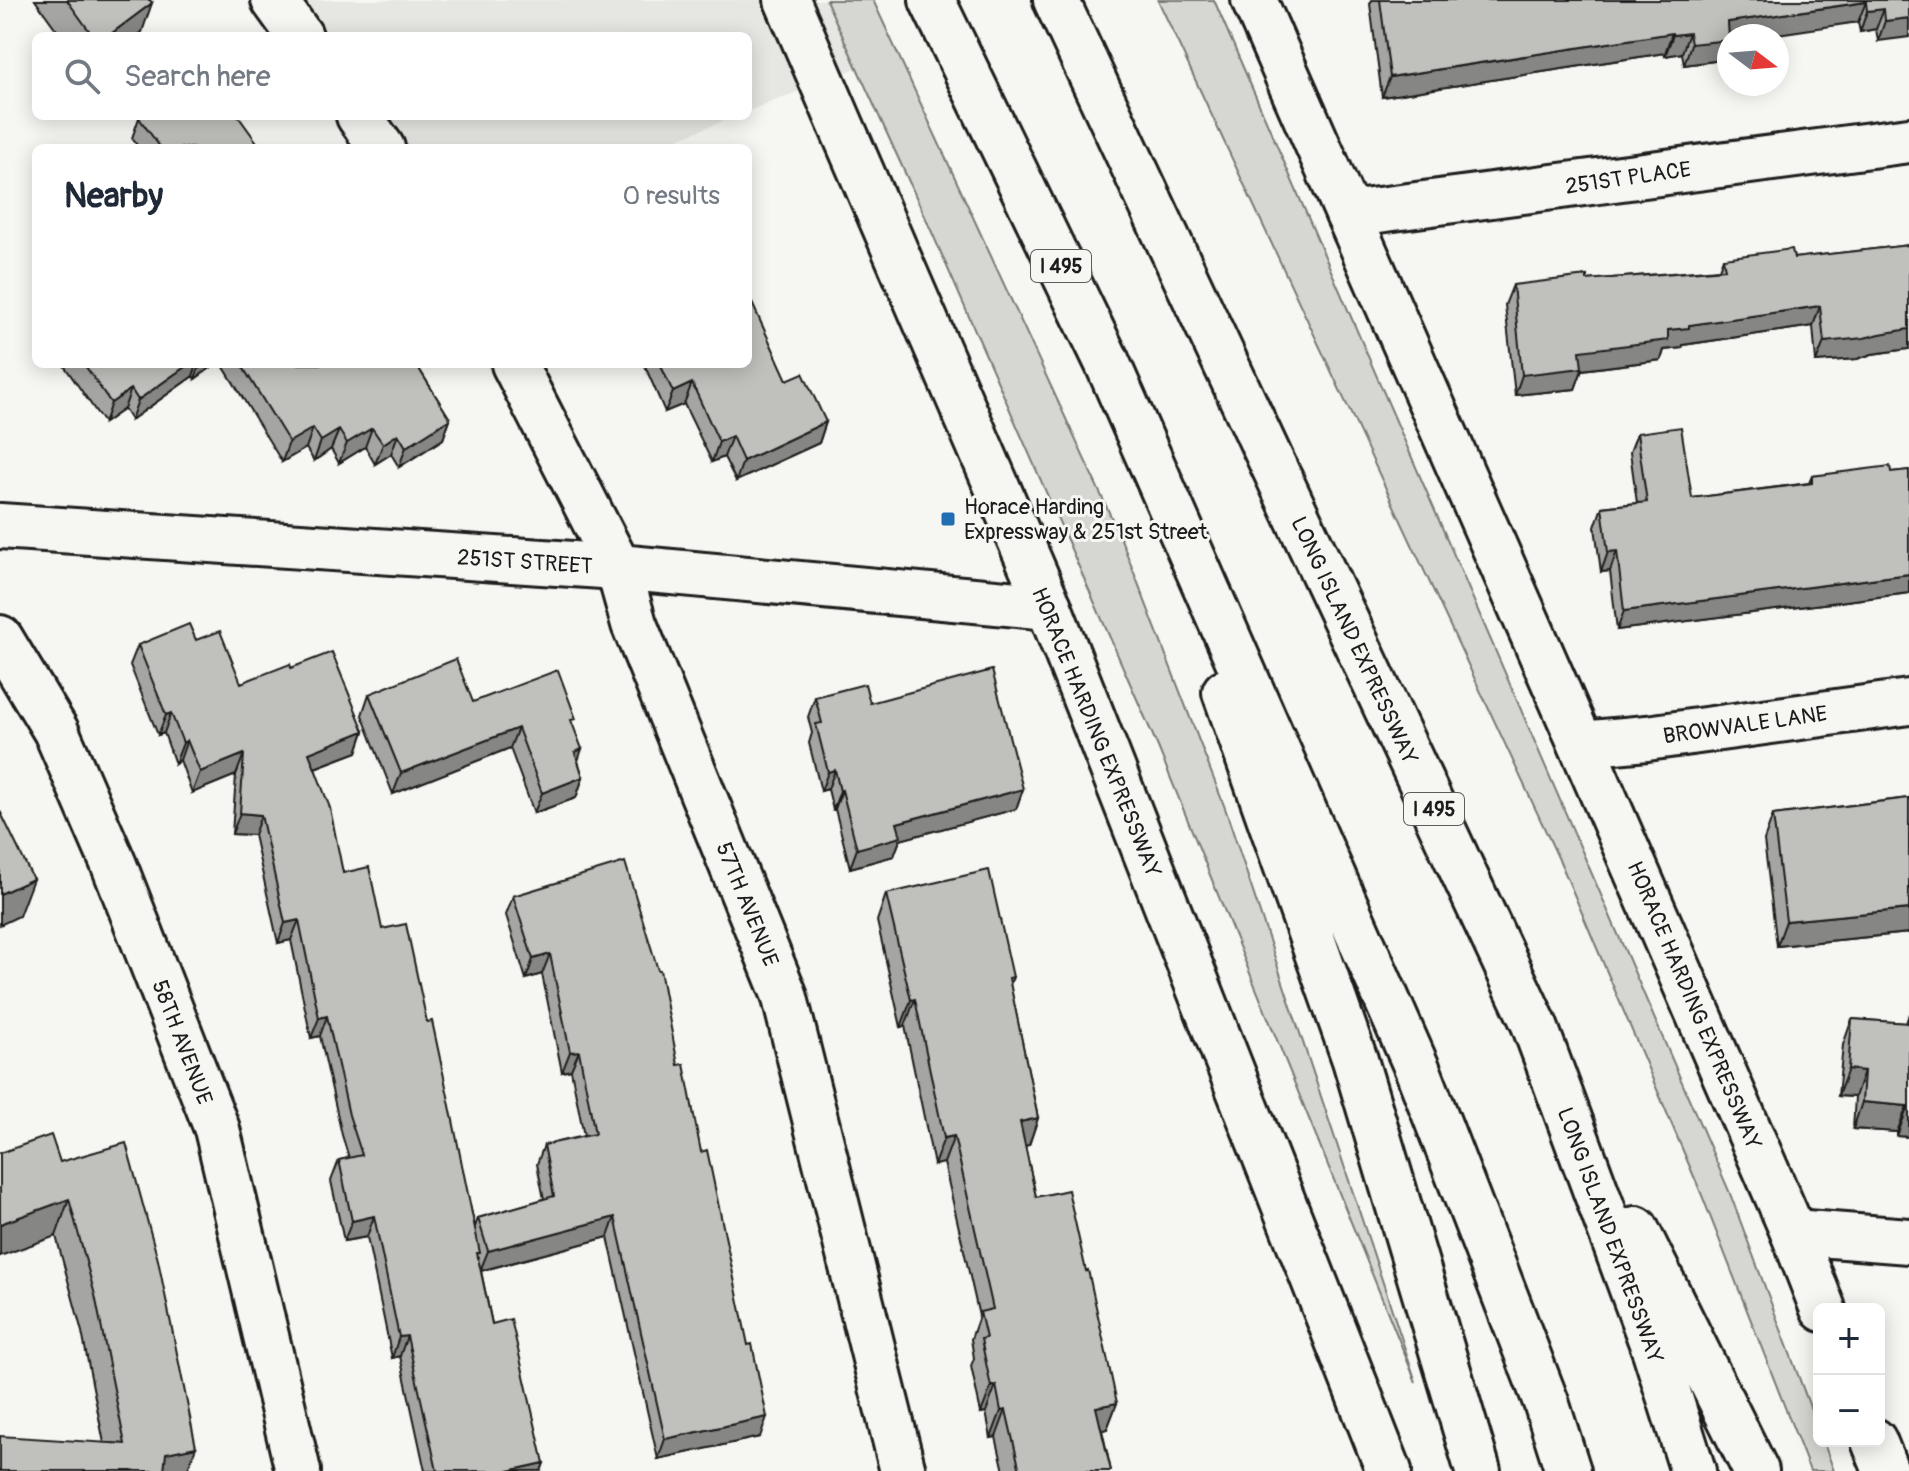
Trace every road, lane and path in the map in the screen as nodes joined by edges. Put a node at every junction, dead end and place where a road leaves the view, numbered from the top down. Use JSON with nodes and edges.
{"nodes":[{"id":1,"x":274,"y":0,"type":"edge"},
{"id":2,"x":787,"y":0,"type":"edge"},
{"id":3,"x":932,"y":0,"type":"edge"},
{"id":4,"x":1056,"y":0,"type":"edge"},
{"id":5,"x":1254,"y":0,"type":"edge"},
{"id":6,"x":297,"y":32,"type":"edge"},
{"id":7,"x":362,"y":120,"type":"edge"},
{"id":8,"x":1909,"y":140,"type":"edge"},
{"id":9,"x":379,"y":144,"type":"edge"},
{"id":10,"x":1348,"y":214,"type":"junction"},
{"id":11,"x":1107,"y":362,"type":"junction"},
{"id":12,"x":516,"y":368,"type":"edge"},
{"id":13,"x":0,"y":526,"type":"edge"},
{"id":14,"x":618,"y":567,"type":"junction"},
{"id":15,"x":1049,"y":607,"type":"junction"},
{"id":16,"x":0,"y":638,"type":"edge"},
{"id":17,"x":1909,"y":702,"type":"edge"},
{"id":18,"x":1581,"y":744,"type":"junction"},
{"id":19,"x":1534,"y":1024,"type":"junction"},
{"id":20,"x":1793,"y":1232,"type":"junction"},
{"id":21,"x":1909,"y":1241,"type":"edge"},
{"id":22,"x":1821,"y":1303,"type":"edge"},
{"id":23,"x":1876,"y":1447,"type":"edge"},
{"id":24,"x":298,"y":1471,"type":"edge"},
{"id":25,"x":903,"y":1471,"type":"edge"},
{"id":26,"x":1389,"y":1471,"type":"edge"},
{"id":27,"x":1478,"y":1471,"type":"edge"},
{"id":28,"x":1568,"y":1471,"type":"edge"},
{"id":29,"x":1693,"y":1471,"type":"edge"},
{"id":30,"x":1756,"y":1471,"type":"edge"},
{"id":31,"x":1886,"y":1471,"type":"edge"}],
"edges":[{"from":1,"to":6,"type":"main road"},
{"from":2,"to":15,"type":"main road","name":"HORACE HARDING EXPRESSWAY"},
{"from":3,"to":11,"type":"main road","number":"I 495"},
{"from":4,"to":19,"type":"main road","name":"LONG ISLAND EXPRESSWAY","number":"I 495"},
{"from":5,"to":10,"type":"main road","name":"HORACE HARDING EXPRESSWAY"},
{"from":7,"to":9,"type":"main road"},
{"from":8,"to":10,"type":"main road","name":"251ST PLACE"},
{"from":10,"to":18,"type":"main road","name":"HORACE HARDING EXPRESSWAY"},
{"from":11,"to":27,"type":"main road"},
{"from":11,"to":28,"type":"main road","number":"I 495"},
{"from":12,"to":14,"type":"main road","name":"57TH AVENUE"},
{"from":13,"to":14,"type":"main road","name":"251ST STREET"},
{"from":14,"to":15,"type":"main road","name":"251ST STREET"},
{"from":14,"to":25,"type":"main road","name":"57TH AVENUE"},
{"from":15,"to":26,"type":"main road","name":"HORACE HARDING EXPRESSWAY"},
{"from":16,"to":24,"type":"main road","name":"58TH AVENUE"},
{"from":17,"to":18,"type":"main road","name":"BROWVALE LANE"},
{"from":18,"to":20,"type":"main road","name":"HORACE HARDING EXPRESSWAY"},
{"from":19,"to":29,"type":"main road","name":"LONG ISLAND EXPRESSWAY","number":"I 495"},
{"from":19,"to":30,"type":"main road"},
{"from":20,"to":21,"type":"main road"},
{"from":20,"to":22,"type":"main road","name":"HORACE HARDING EXPRESSWAY"},
{"from":23,"to":31,"type":"main road"}]}
